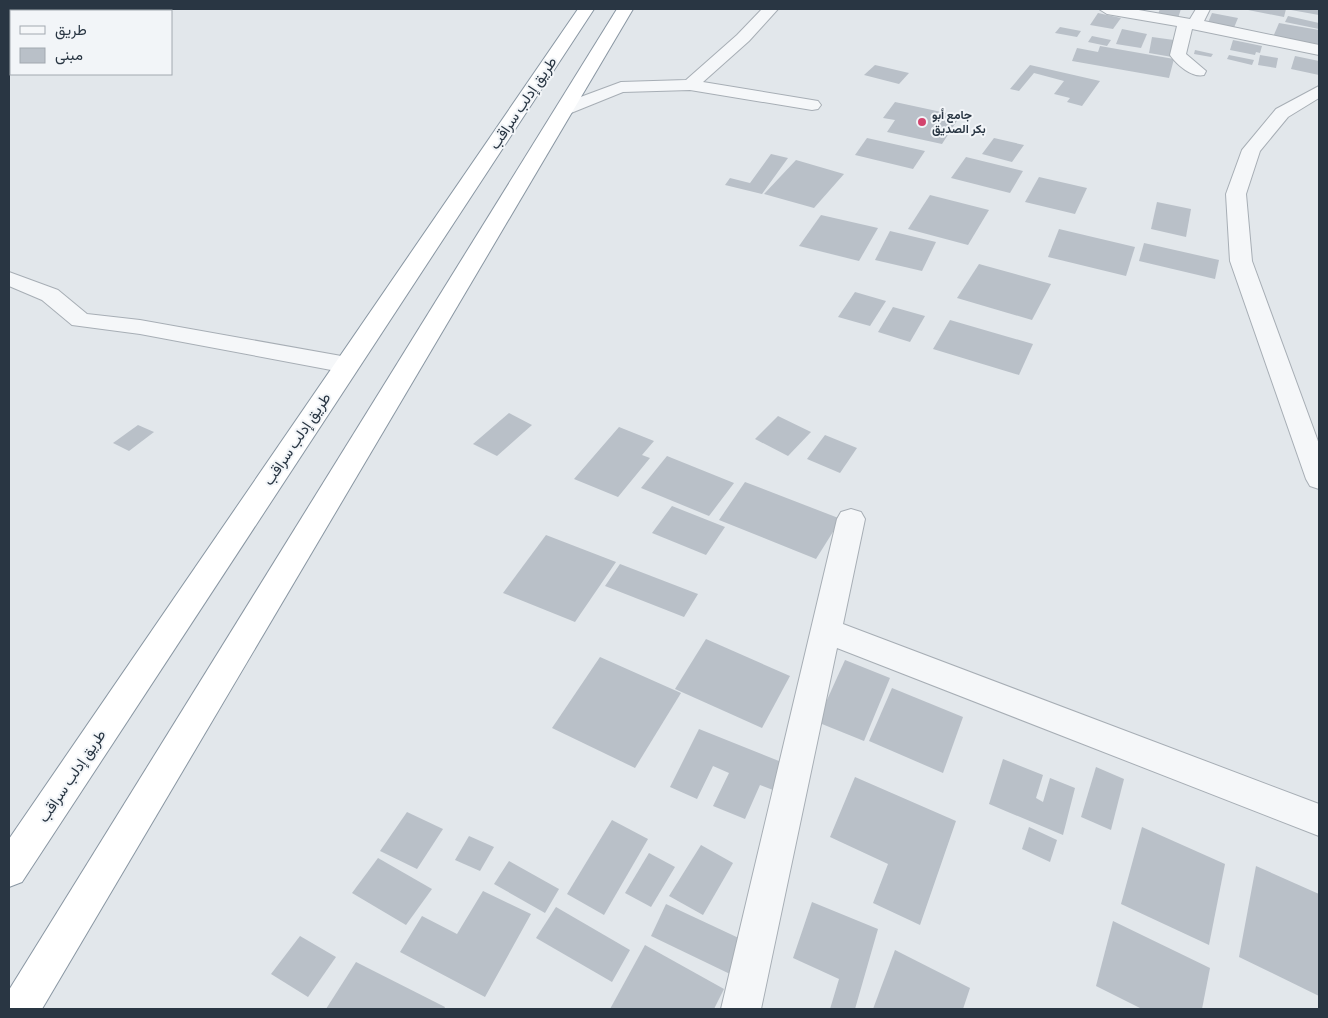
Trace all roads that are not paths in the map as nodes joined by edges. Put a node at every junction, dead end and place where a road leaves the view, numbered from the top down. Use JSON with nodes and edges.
{"nodes":[{"id":1,"x":586,"y":9,"type":"edge"},
{"id":2,"x":625,"y":9,"type":"edge"},
{"id":3,"x":770,"y":9,"type":"edge"},
{"id":4,"x":1107,"y":9,"type":"edge"},
{"id":5,"x":1203,"y":9,"type":"edge"},
{"id":6,"x":1195,"y":24,"type":"junction"},
{"id":7,"x":1319,"y":50,"type":"edge"},
{"id":8,"x":1198,"y":72,"type":"dead end"},
{"id":9,"x":690,"y":85,"type":"junction"},
{"id":10,"x":1319,"y":91,"type":"edge"},
{"id":11,"x":812,"y":105,"type":"dead end"},
{"id":12,"x":564,"y":109,"type":"junction"},
{"id":13,"x":9,"y":278,"type":"edge"},
{"id":14,"x":347,"y":365,"type":"junction"},
{"id":15,"x":1319,"y":479,"type":"edge"},
{"id":16,"x":851,"y":519,"type":"dead end"},
{"id":17,"x":826,"y":631,"type":"junction"},
{"id":18,"x":1319,"y":820,"type":"edge"},
{"id":19,"x":9,"y":870,"type":"edge"},
{"id":20,"x":20,"y":1009,"type":"edge"},
{"id":21,"x":741,"y":1009,"type":"edge"}],
"edges":[{"from":1,"to":14,"type":"highway","name":"طريق إدلب سراقب"},
{"from":2,"to":12,"type":"highway"},
{"from":3,"to":9,"type":"street"},
{"from":4,"to":6,"type":"street"},
{"from":5,"to":6,"type":"street"},
{"from":6,"to":7,"type":"street"},
{"from":6,"to":8,"type":"street"},
{"from":9,"to":11,"type":"street"},
{"from":9,"to":12,"type":"street"},
{"from":10,"to":15,"type":"street"},
{"from":12,"to":20,"type":"highway"},
{"from":13,"to":14,"type":"street"},
{"from":14,"to":19,"type":"highway","name":"طريق إدلب سراقب"},
{"from":16,"to":17,"type":"street"},
{"from":17,"to":18,"type":"street"},
{"from":17,"to":21,"type":"street"}]}
